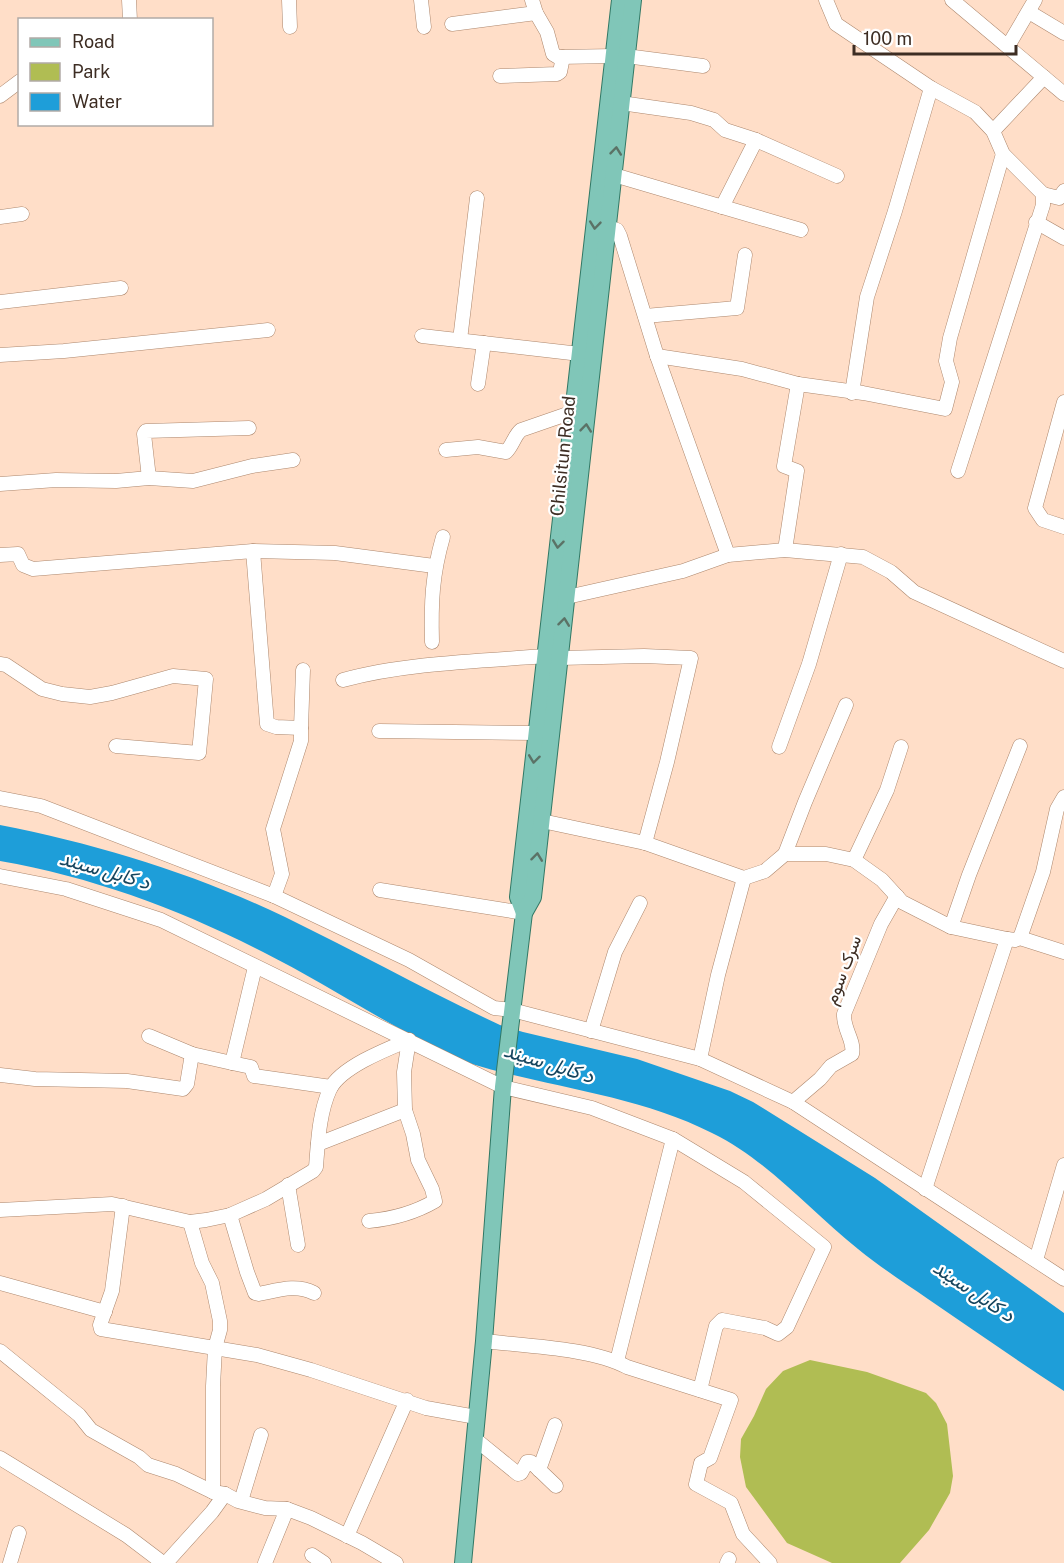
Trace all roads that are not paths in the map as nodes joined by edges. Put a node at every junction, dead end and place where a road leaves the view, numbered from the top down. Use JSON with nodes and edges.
{"nodes":[{"id":1,"x":129,"y":0,"type":"edge"},
{"id":2,"x":289,"y":0,"type":"edge"},
{"id":3,"x":421,"y":0,"type":"edge"},
{"id":4,"x":620,"y":0,"type":"edge"},
{"id":5,"x":633,"y":0,"type":"edge"},
{"id":6,"x":826,"y":0,"type":"edge"},
{"id":7,"x":952,"y":0,"type":"edge"},
{"id":8,"x":1032,"y":6,"type":"edge"},
{"id":9,"x":534,"y":7,"type":"edge"},
{"id":10,"x":130,"y":18,"type":"edge"},
{"id":11,"x":452,"y":24,"type":"dead end"},
{"id":12,"x":290,"y":27,"type":"dead end"},
{"id":13,"x":424,"y":27,"type":"dead end"},
{"id":14,"x":1064,"y":33,"type":"edge"},
{"id":15,"x":1008,"y":46,"type":"junction"},
{"id":16,"x":620,"y":56,"type":"junction"},
{"id":17,"x":563,"y":57,"type":"junction"},
{"id":18,"x":703,"y":66,"type":"dead end"},
{"id":19,"x":500,"y":76,"type":"dead end"},
{"id":20,"x":1044,"y":77,"type":"junction"},
{"id":21,"x":18,"y":82,"type":"edge"},
{"id":22,"x":931,"y":87,"type":"junction"},
{"id":23,"x":1064,"y":94,"type":"edge"},
{"id":24,"x":0,"y":96,"type":"edge"},
{"id":25,"x":621,"y":103,"type":"junction"},
{"id":26,"x":993,"y":130,"type":"junction"},
{"id":27,"x":756,"y":140,"type":"junction"},
{"id":28,"x":1004,"y":154,"type":"junction"},
{"id":29,"x":614,"y":174,"type":"junction"},
{"id":30,"x":837,"y":176,"type":"dead end"},
{"id":31,"x":1064,"y":191,"type":"edge"},
{"id":32,"x":1043,"y":194,"type":"junction"},
{"id":33,"x":477,"y":198,"type":"dead end"},
{"id":34,"x":722,"y":207,"type":"junction"},
{"id":35,"x":22,"y":214,"type":"dead end"},
{"id":36,"x":0,"y":217,"type":"edge"},
{"id":37,"x":1036,"y":222,"type":"junction"},
{"id":38,"x":608,"y":227,"type":"junction"},
{"id":39,"x":801,"y":230,"type":"dead end"},
{"id":40,"x":1064,"y":238,"type":"edge"},
{"id":41,"x":745,"y":255,"type":"dead end"},
{"id":42,"x":121,"y":288,"type":"dead end"},
{"id":43,"x":0,"y":302,"type":"edge"},
{"id":44,"x":645,"y":316,"type":"junction"},
{"id":45,"x":268,"y":330,"type":"dead end"},
{"id":46,"x":422,"y":336,"type":"dead end"},
{"id":47,"x":460,"y":340,"type":"junction"},
{"id":48,"x":484,"y":343,"type":"junction"},
{"id":49,"x":580,"y":354,"type":"junction"},
{"id":50,"x":0,"y":355,"type":"edge"},
{"id":51,"x":657,"y":356,"type":"junction"},
{"id":52,"x":478,"y":384,"type":"dead end"},
{"id":53,"x":798,"y":384,"type":"junction"},
{"id":54,"x":852,"y":393,"type":"junction"},
{"id":55,"x":1064,"y":402,"type":"edge"},
{"id":56,"x":573,"y":412,"type":"junction"},
{"id":57,"x":249,"y":428,"type":"dead end"},
{"id":58,"x":446,"y":450,"type":"dead end"},
{"id":59,"x":293,"y":460,"type":"dead end"},
{"id":60,"x":958,"y":471,"type":"dead end"},
{"id":61,"x":149,"y":478,"type":"junction"},
{"id":62,"x":0,"y":484,"type":"edge"},
{"id":63,"x":1064,"y":527,"type":"edge"},
{"id":64,"x":443,"y":537,"type":"dead end"},
{"id":65,"x":785,"y":550,"type":"junction"},
{"id":66,"x":253,"y":551,"type":"junction"},
{"id":67,"x":841,"y":554,"type":"junction"},
{"id":68,"x":0,"y":555,"type":"edge"},
{"id":69,"x":728,"y":555,"type":"junction"},
{"id":70,"x":434,"y":566,"type":"junction"},
{"id":71,"x":567,"y":597,"type":"junction"},
{"id":72,"x":432,"y":642,"type":"dead end"},
{"id":73,"x":553,"y":657,"type":"junction"},
{"id":74,"x":1064,"y":661,"type":"edge"},
{"id":75,"x":0,"y":664,"type":"edge"},
{"id":76,"x":303,"y":670,"type":"dead end"},
{"id":77,"x":343,"y":680,"type":"dead end"},
{"id":78,"x":846,"y":705,"type":"dead end"},
{"id":79,"x":301,"y":728,"type":"junction"},
{"id":80,"x":379,"y":731,"type":"dead end"},
{"id":81,"x":537,"y":733,"type":"junction"},
{"id":82,"x":116,"y":746,"type":"dead end"},
{"id":83,"x":1020,"y":746,"type":"dead end"},
{"id":84,"x":779,"y":747,"type":"dead end"},
{"id":85,"x":901,"y":747,"type":"dead end"},
{"id":86,"x":1064,"y":797,"type":"edge"},
{"id":87,"x":0,"y":798,"type":"edge"},
{"id":88,"x":542,"y":821,"type":"junction"},
{"id":89,"x":645,"y":843,"type":"junction"},
{"id":90,"x":785,"y":854,"type":"junction"},
{"id":91,"x":854,"y":860,"type":"junction"},
{"id":92,"x":0,"y":876,"type":"edge"},
{"id":93,"x":744,"y":878,"type":"junction"},
{"id":94,"x":380,"y":890,"type":"dead end"},
{"id":95,"x":274,"y":896,"type":"junction"},
{"id":96,"x":897,"y":896,"type":"junction"},
{"id":97,"x":640,"y":903,"type":"dead end"},
{"id":98,"x":524,"y":913,"type":"junction"},
{"id":99,"x":951,"y":927,"type":"junction"},
{"id":100,"x":1013,"y":938,"type":"junction"},
{"id":101,"x":1064,"y":951,"type":"edge"},
{"id":102,"x":255,"y":967,"type":"junction"},
{"id":103,"x":511,"y":1017,"type":"junction"},
{"id":104,"x":591,"y":1031,"type":"junction"},
{"id":105,"x":149,"y":1036,"type":"dead end"},
{"id":106,"x":409,"y":1040,"type":"junction"},
{"id":107,"x":192,"y":1054,"type":"junction"},
{"id":108,"x":700,"y":1059,"type":"junction"},
{"id":109,"x":232,"y":1063,"type":"junction"},
{"id":110,"x":0,"y":1075,"type":"edge"},
{"id":111,"x":504,"y":1083,"type":"junction"},
{"id":112,"x":331,"y":1087,"type":"junction"},
{"id":113,"x":793,"y":1102,"type":"junction"},
{"id":114,"x":405,"y":1110,"type":"junction"},
{"id":115,"x":673,"y":1138,"type":"junction"},
{"id":116,"x":318,"y":1144,"type":"junction"},
{"id":117,"x":1064,"y":1165,"type":"edge"},
{"id":118,"x":288,"y":1185,"type":"junction"},
{"id":119,"x":924,"y":1190,"type":"junction"},
{"id":120,"x":123,"y":1206,"type":"junction"},
{"id":121,"x":0,"y":1210,"type":"edge"},
{"id":122,"x":230,"y":1215,"type":"junction"},
{"id":123,"x":369,"y":1221,"type":"dead end"},
{"id":124,"x":190,"y":1222,"type":"junction"},
{"id":125,"x":298,"y":1245,"type":"dead end"},
{"id":126,"x":1036,"y":1260,"type":"junction"},
{"id":127,"x":1064,"y":1279,"type":"edge"},
{"id":128,"x":0,"y":1282,"type":"edge"},
{"id":129,"x":314,"y":1293,"type":"dead end"},
{"id":130,"x":105,"y":1312,"type":"junction"},
{"id":131,"x":484,"y":1341,"type":"junction"},
{"id":132,"x":215,"y":1348,"type":"junction"},
{"id":133,"x":0,"y":1351,"type":"edge"},
{"id":134,"x":617,"y":1361,"type":"junction"},
{"id":135,"x":700,"y":1390,"type":"junction"},
{"id":136,"x":407,"y":1400,"type":"junction"},
{"id":137,"x":476,"y":1418,"type":"junction"},
{"id":138,"x":555,"y":1425,"type":"dead end"},
{"id":139,"x":261,"y":1435,"type":"dead end"},
{"id":140,"x":474,"y":1439,"type":"junction"},
{"id":141,"x":0,"y":1458,"type":"edge"},
{"id":142,"x":539,"y":1470,"type":"junction"},
{"id":143,"x":556,"y":1486,"type":"dead end"},
{"id":144,"x":219,"y":1493,"type":"junction"},
{"id":145,"x":241,"y":1501,"type":"junction"},
{"id":146,"x":287,"y":1509,"type":"junction"},
{"id":147,"x":19,"y":1533,"type":"dead end"},
{"id":148,"x":347,"y":1536,"type":"junction"},
{"id":149,"x":312,"y":1555,"type":"dead end"},
{"id":150,"x":10,"y":1563,"type":"edge"},
{"id":151,"x":165,"y":1563,"type":"edge"},
{"id":152,"x":265,"y":1563,"type":"edge"},
{"id":153,"x":324,"y":1563,"type":"edge"},
{"id":154,"x":396,"y":1563,"type":"edge"},
{"id":155,"x":463,"y":1563,"type":"edge"},
{"id":156,"x":770,"y":1563,"type":"edge"}],
"edges":[{"from":1,"to":10,"type":"street"},
{"from":2,"to":12,"type":"street"},
{"from":3,"to":13,"type":"street"},
{"from":4,"to":16,"type":"main road","name":"Chilsitun Road"},
{"from":5,"to":16,"type":"main road","name":"Chilsitun Road"},
{"from":6,"to":22,"type":"street"},
{"from":7,"to":15,"type":"street"},
{"from":8,"to":14,"type":"street"},
{"from":8,"to":15,"type":"street"},
{"from":9,"to":11,"type":"street"},
{"from":9,"to":17,"type":"street"},
{"from":15,"to":20,"type":"street"},
{"from":16,"to":17,"type":"street"},
{"from":16,"to":18,"type":"street"},
{"from":16,"to":25,"type":"main road","name":"Chilsitun Road"},
{"from":16,"to":49,"type":"main road","name":"Chilsitun Road","one_way":true},
{"from":17,"to":19,"type":"street"},
{"from":20,"to":23,"type":"street"},
{"from":20,"to":26,"type":"street"},
{"from":21,"to":24,"type":"street"},
{"from":22,"to":26,"type":"street"},
{"from":22,"to":54,"type":"street"},
{"from":25,"to":27,"type":"street"},
{"from":29,"to":25,"type":"main road","name":"Chilsitun Road","one_way":true},
{"from":26,"to":28,"type":"street"},
{"from":27,"to":30,"type":"street"},
{"from":27,"to":34,"type":"street"},
{"from":28,"to":32,"type":"street"},
{"from":28,"to":54,"type":"street"},
{"from":29,"to":34,"type":"street"},
{"from":29,"to":38,"type":"main road","name":"Chilsitun Road"},
{"from":31,"to":32,"type":"street"},
{"from":32,"to":37,"type":"street"},
{"from":33,"to":47,"type":"street"},
{"from":34,"to":39,"type":"street"},
{"from":35,"to":36,"type":"street"},
{"from":37,"to":40,"type":"street"},
{"from":37,"to":60,"type":"street"},
{"from":38,"to":44,"type":"street"},
{"from":71,"to":38,"type":"main road","name":"Chilsitun Road","one_way":true},
{"from":41,"to":44,"type":"street"},
{"from":42,"to":43,"type":"street"},
{"from":44,"to":51,"type":"street"},
{"from":45,"to":50,"type":"street"},
{"from":46,"to":47,"type":"street"},
{"from":47,"to":48,"type":"street"},
{"from":48,"to":49,"type":"street"},
{"from":48,"to":52,"type":"street"},
{"from":49,"to":56,"type":"main road","name":"Chilsitun Road"},
{"from":51,"to":53,"type":"street"},
{"from":51,"to":69,"type":"street"},
{"from":53,"to":54,"type":"street"},
{"from":53,"to":65,"type":"street"},
{"from":55,"to":63,"type":"street"},
{"from":56,"to":58,"type":"street"},
{"from":56,"to":73,"type":"main road","name":"Chilsitun Road","one_way":true},
{"from":57,"to":61,"type":"street"},
{"from":59,"to":61,"type":"street"},
{"from":61,"to":62,"type":"street"},
{"from":64,"to":70,"type":"street"},
{"from":65,"to":67,"type":"street"},
{"from":65,"to":69,"type":"street"},
{"from":66,"to":68,"type":"street"},
{"from":66,"to":70,"type":"street"},
{"from":66,"to":79,"type":"street"},
{"from":67,"to":74,"type":"street"},
{"from":67,"to":84,"type":"street"},
{"from":69,"to":71,"type":"street"},
{"from":70,"to":72,"type":"street"},
{"from":73,"to":71,"type":"main road","name":"Chilsitun Road","one_way":true},
{"from":73,"to":77,"type":"street"},
{"from":73,"to":81,"type":"main road","name":"Chilsitun Road"},
{"from":73,"to":88,"type":"main road","name":"Chilsitun Road"},
{"from":73,"to":89,"type":"street"},
{"from":75,"to":82,"type":"street"},
{"from":76,"to":79,"type":"street"},
{"from":78,"to":90,"type":"street"},
{"from":79,"to":95,"type":"street"},
{"from":80,"to":81,"type":"street"},
{"from":81,"to":98,"type":"main road","name":"Chilsitun Road","one_way":true},
{"from":83,"to":99,"type":"street"},
{"from":85,"to":91,"type":"street"},
{"from":86,"to":100,"type":"street"},
{"from":87,"to":95,"type":"street"},
{"from":88,"to":89,"type":"street"},
{"from":98,"to":88,"type":"main road","name":"Chilsitun Road","one_way":true},
{"from":89,"to":93,"type":"street"},
{"from":90,"to":91,"type":"street"},
{"from":90,"to":93,"type":"street"},
{"from":91,"to":96,"type":"street"},
{"from":92,"to":102,"type":"street"},
{"from":93,"to":108,"type":"street"},
{"from":94,"to":98,"type":"street"},
{"from":95,"to":103,"type":"street"},
{"from":96,"to":99,"type":"street"},
{"from":96,"to":113,"type":"street","name":"سرک سوم"},
{"from":97,"to":104,"type":"street"},
{"from":98,"to":103,"type":"main road","name":"Chilsitun Road"},
{"from":99,"to":100,"type":"street"},
{"from":100,"to":101,"type":"street"},
{"from":100,"to":119,"type":"street"},
{"from":102,"to":106,"type":"street"},
{"from":102,"to":109,"type":"street"},
{"from":103,"to":104,"type":"street"},
{"from":103,"to":111,"type":"main road","name":"Chilsitun Road"},
{"from":104,"to":108,"type":"street"},
{"from":105,"to":107,"type":"street"},
{"from":106,"to":111,"type":"street"},
{"from":106,"to":112,"type":"street"},
{"from":106,"to":114,"type":"street"},
{"from":107,"to":109,"type":"street"},
{"from":107,"to":110,"type":"street"},
{"from":108,"to":113,"type":"street"},
{"from":109,"to":112,"type":"street"},
{"from":111,"to":115,"type":"street"},
{"from":111,"to":131,"type":"main road","name":"Chilsitun Road"},
{"from":112,"to":116,"type":"street"},
{"from":113,"to":119,"type":"street"},
{"from":114,"to":116,"type":"street"},
{"from":114,"to":123,"type":"street"},
{"from":115,"to":134,"type":"street"},
{"from":115,"to":135,"type":"street"},
{"from":116,"to":118,"type":"street"},
{"from":117,"to":126,"type":"street"},
{"from":118,"to":122,"type":"street"},
{"from":118,"to":125,"type":"street"},
{"from":119,"to":126,"type":"street"},
{"from":120,"to":121,"type":"street"},
{"from":120,"to":124,"type":"street"},
{"from":120,"to":130,"type":"street"},
{"from":122,"to":124,"type":"street"},
{"from":122,"to":129,"type":"street"},
{"from":124,"to":132,"type":"street"},
{"from":126,"to":127,"type":"street"},
{"from":128,"to":130,"type":"street"},
{"from":130,"to":132,"type":"street"},
{"from":131,"to":134,"type":"street"},
{"from":131,"to":137,"type":"main road","name":"Chilsitun Road"},
{"from":132,"to":136,"type":"street"},
{"from":132,"to":144,"type":"street"},
{"from":133,"to":144,"type":"street"},
{"from":134,"to":135,"type":"street"},
{"from":135,"to":156,"type":"street"},
{"from":136,"to":137,"type":"street"},
{"from":136,"to":148,"type":"street"},
{"from":137,"to":140,"type":"main road","name":"Chilsitun Road"},
{"from":138,"to":142,"type":"street"},
{"from":139,"to":145,"type":"street"},
{"from":140,"to":142,"type":"street"},
{"from":140,"to":155,"type":"main road","name":"Chilsitun Road"},
{"from":141,"to":151,"type":"street"},
{"from":142,"to":143,"type":"street"},
{"from":144,"to":145,"type":"street"},
{"from":144,"to":151,"type":"street"},
{"from":145,"to":146,"type":"street"},
{"from":146,"to":148,"type":"street"},
{"from":146,"to":152,"type":"street"},
{"from":147,"to":150,"type":"street"},
{"from":148,"to":154,"type":"street"},
{"from":149,"to":153,"type":"street"}]}
